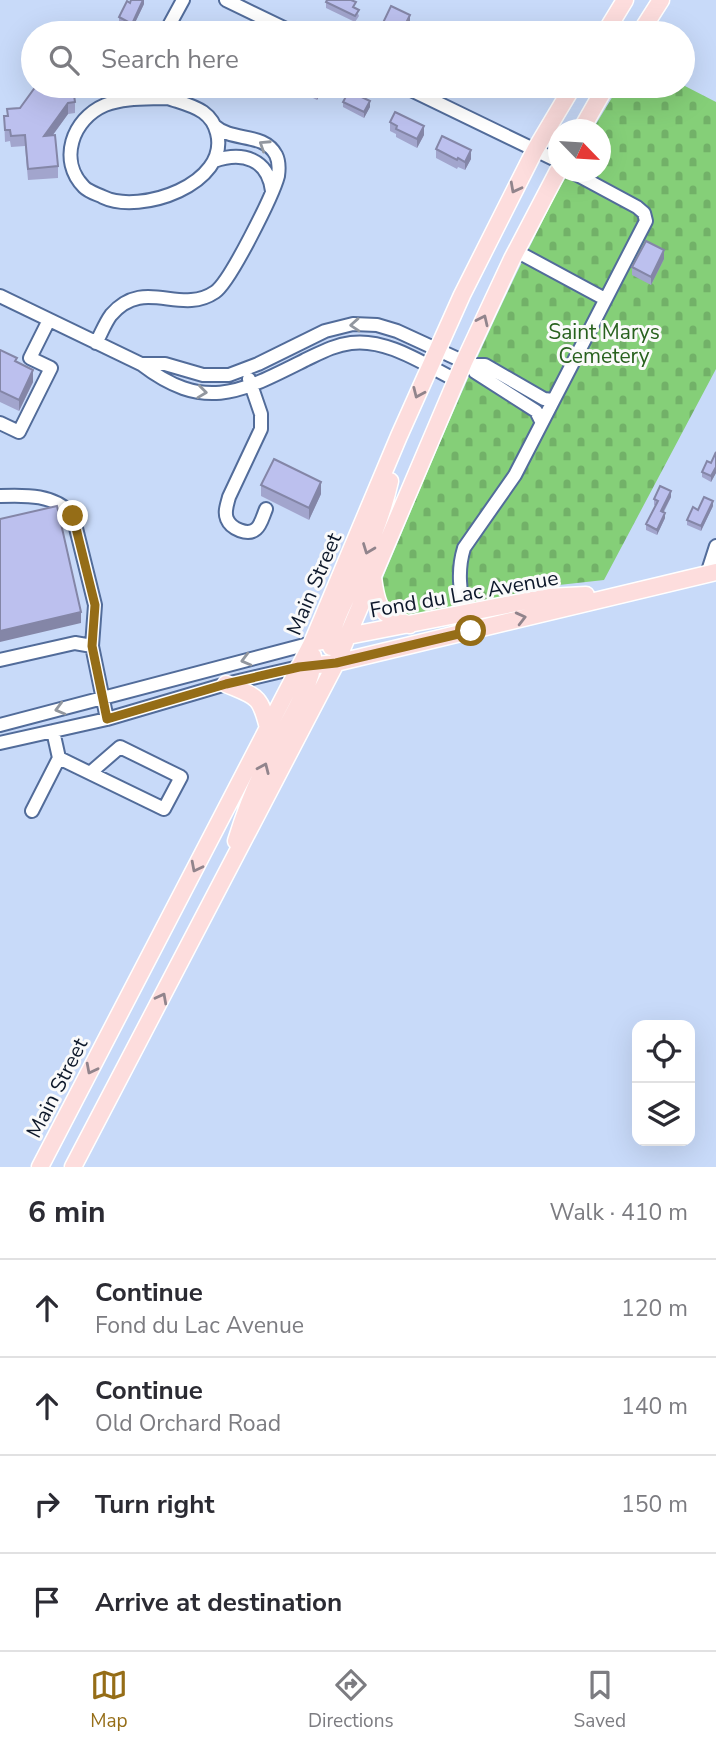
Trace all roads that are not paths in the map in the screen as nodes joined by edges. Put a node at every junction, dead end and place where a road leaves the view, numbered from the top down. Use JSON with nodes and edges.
{"nodes":[{"id":1,"x":183,"y":0,"type":"edge"},
{"id":2,"x":226,"y":0,"type":"edge"},
{"id":3,"x":625,"y":0,"type":"edge"},
{"id":4,"x":661,"y":0,"type":"edge"},
{"id":5,"x":172,"y":21,"type":"edge"},
{"id":6,"x":270,"y":21,"type":"edge"},
{"id":7,"x":612,"y":21,"type":"edge"},
{"id":8,"x":648,"y":21,"type":"edge"},
{"id":9,"x":428,"y":98,"type":"edge"},
{"id":10,"x":566,"y":98,"type":"edge"},
{"id":11,"x":599,"y":98,"type":"edge"},
{"id":12,"x":587,"y":119,"type":"edge"},
{"id":13,"x":215,"y":126,"type":"junction"},
{"id":14,"x":535,"y":150,"type":"junction"},
{"id":15,"x":548,"y":156,"type":"edge"},
{"id":16,"x":215,"y":160,"type":"junction"},
{"id":17,"x":552,"y":182,"type":"edge"},
{"id":18,"x":591,"y":182,"type":"edge"},
{"id":19,"x":272,"y":191,"type":"junction"},
{"id":20,"x":516,"y":251,"type":"junction"},
{"id":21,"x":0,"y":296,"type":"edge"},
{"id":22,"x":605,"y":299,"type":"junction"},
{"id":23,"x":49,"y":320,"type":"junction"},
{"id":24,"x":314,"y":336,"type":"junction"},
{"id":25,"x":96,"y":343,"type":"junction"},
{"id":26,"x":437,"y":349,"type":"junction"},
{"id":27,"x":322,"y":352,"type":"junction"},
{"id":28,"x":467,"y":363,"type":"junction"},
{"id":29,"x":141,"y":364,"type":"junction"},
{"id":30,"x":429,"y":367,"type":"junction"},
{"id":31,"x":245,"y":369,"type":"junction"},
{"id":32,"x":456,"y":380,"type":"junction"},
{"id":33,"x":251,"y":385,"type":"junction"},
{"id":34,"x":553,"y":400,"type":"junction"},
{"id":35,"x":541,"y":421,"type":"junction"},
{"id":36,"x":0,"y":423,"type":"edge"},
{"id":37,"x":399,"y":436,"type":"junction"},
{"id":38,"x":0,"y":496,"type":"edge"},
{"id":39,"x":266,"y":509,"type":"dead end"},
{"id":40,"x":716,"y":546,"type":"edge"},
{"id":41,"x":711,"y":573,"type":"edge"},
{"id":42,"x":373,"y":576,"type":"junction"},
{"id":43,"x":624,"y":593,"type":"junction"},
{"id":44,"x":465,"y":614,"type":"junction"},
{"id":45,"x":410,"y":625,"type":"junction"},
{"id":46,"x":339,"y":638,"type":"junction"},
{"id":47,"x":312,"y":643,"type":"junction"},
{"id":48,"x":92,"y":646,"type":"junction"},
{"id":49,"x":0,"y":660,"type":"edge"},
{"id":50,"x":336,"y":663,"type":"junction"},
{"id":51,"x":306,"y":666,"type":"junction"},
{"id":52,"x":226,"y":684,"type":"junction"},
{"id":53,"x":101,"y":699,"type":"junction"},
{"id":54,"x":107,"y":719,"type":"junction"},
{"id":55,"x":0,"y":725,"type":"edge"},
{"id":56,"x":268,"y":728,"type":"junction"},
{"id":57,"x":53,"y":731,"type":"junction"},
{"id":58,"x":0,"y":743,"type":"edge"},
{"id":59,"x":60,"y":758,"type":"junction"},
{"id":60,"x":90,"y":773,"type":"junction"},
{"id":61,"x":32,"y":811,"type":"dead end"},
{"id":62,"x":224,"y":878,"type":"junction"},
{"id":63,"x":40,"y":1167,"type":"edge"},
{"id":64,"x":74,"y":1167,"type":"edge"}],
"edges":[{"from":1,"to":5,"type":"street"},
{"from":2,"to":6,"type":"street"},
{"from":3,"to":7,"type":"main road"},
{"from":4,"to":8,"type":"main road"},
{"from":9,"to":14,"type":"street"},
{"from":10,"to":14,"type":"main road","name":"Main Street"},
{"from":11,"to":12,"type":"main road"},
{"from":13,"to":16,"type":"street"},
{"from":13,"to":16,"type":"street"},
{"from":19,"to":13,"type":"street","one_way":true},
{"from":14,"to":15,"type":"street"},
{"from":14,"to":26,"type":"main road","name":"Main Street","one_way":true},
{"from":16,"to":19,"type":"street"},
{"from":17,"to":20,"type":"main road"},
{"from":18,"to":22,"type":"street"},
{"from":19,"to":25,"type":"street"},
{"from":20,"to":22,"type":"street"},
{"from":28,"to":20,"type":"main road","one_way":true},
{"from":21,"to":23,"type":"street"},
{"from":22,"to":34,"type":"street"},
{"from":23,"to":25,"type":"street"},
{"from":23,"to":36,"type":"street"},
{"from":26,"to":24,"type":"street","one_way":true},
{"from":24,"to":27,"type":"street"},
{"from":24,"to":31,"type":"street"},
{"from":25,"to":29,"type":"street"},
{"from":26,"to":28,"type":"street"},
{"from":26,"to":30,"type":"main road","name":"Main Street"},
{"from":27,"to":30,"type":"street"},
{"from":27,"to":33,"type":"street"},
{"from":28,"to":32,"type":"main road"},
{"from":28,"to":34,"type":"street"},
{"from":28,"to":35,"type":"street"},
{"from":29,"to":31,"type":"street"},
{"from":29,"to":33,"type":"street","one_way":true},
{"from":30,"to":32,"type":"street"},
{"from":30,"to":37,"type":"main road","name":"Main Street","one_way":true},
{"from":31,"to":33,"type":"street"},
{"from":32,"to":42,"type":"main road"},
{"from":33,"to":39,"type":"street"},
{"from":34,"to":35,"type":"street"},
{"from":35,"to":44,"type":"street"},
{"from":37,"to":46,"type":"main road","one_way":true},
{"from":37,"to":47,"type":"main road","name":"Main Street"},
{"from":38,"to":48,"type":"street"},
{"from":40,"to":41,"type":"street"},
{"from":41,"to":43,"type":"main road","name":"Fond du Lac Avenue"},
{"from":42,"to":45,"type":"main road"},
{"from":42,"to":46,"type":"main road"},
{"from":43,"to":44,"type":"main road","name":"Fond du Lac Avenue"},
{"from":50,"to":43,"type":"main road","name":"Fond du Lac Avenue","one_way":true},
{"from":44,"to":45,"type":"main road","name":"Fond du Lac Avenue"},
{"from":45,"to":46,"type":"main road","name":"Fond du Lac Avenue"},
{"from":46,"to":47,"type":"main road","name":"Fond du Lac Avenue"},
{"from":46,"to":50,"type":"main road"},
{"from":47,"to":51,"type":"main road","name":"Main Street"},
{"from":47,"to":53,"type":"street","one_way":true},
{"from":48,"to":49,"type":"street"},
{"from":48,"to":53,"type":"street"},
{"from":50,"to":51,"type":"main road","name":"Fond du Lac Avenue"},
{"from":50,"to":62,"type":"main road"},
{"from":51,"to":52,"type":"street"},
{"from":51,"to":56,"type":"main road","name":"Main Street"},
{"from":62,"to":51,"type":"main road","one_way":true},
{"from":52,"to":54,"type":"street"},
{"from":52,"to":56,"type":"main road"},
{"from":53,"to":54,"type":"street"},
{"from":53,"to":55,"type":"street","one_way":true},
{"from":54,"to":57,"type":"street"},
{"from":56,"to":63,"type":"main road","name":"Main Street","one_way":true},
{"from":57,"to":58,"type":"street"},
{"from":57,"to":59,"type":"street"},
{"from":59,"to":60,"type":"street"},
{"from":59,"to":61,"type":"street"},
{"from":60,"to":60,"type":"street"},
{"from":64,"to":62,"type":"main road","one_way":true}]}
